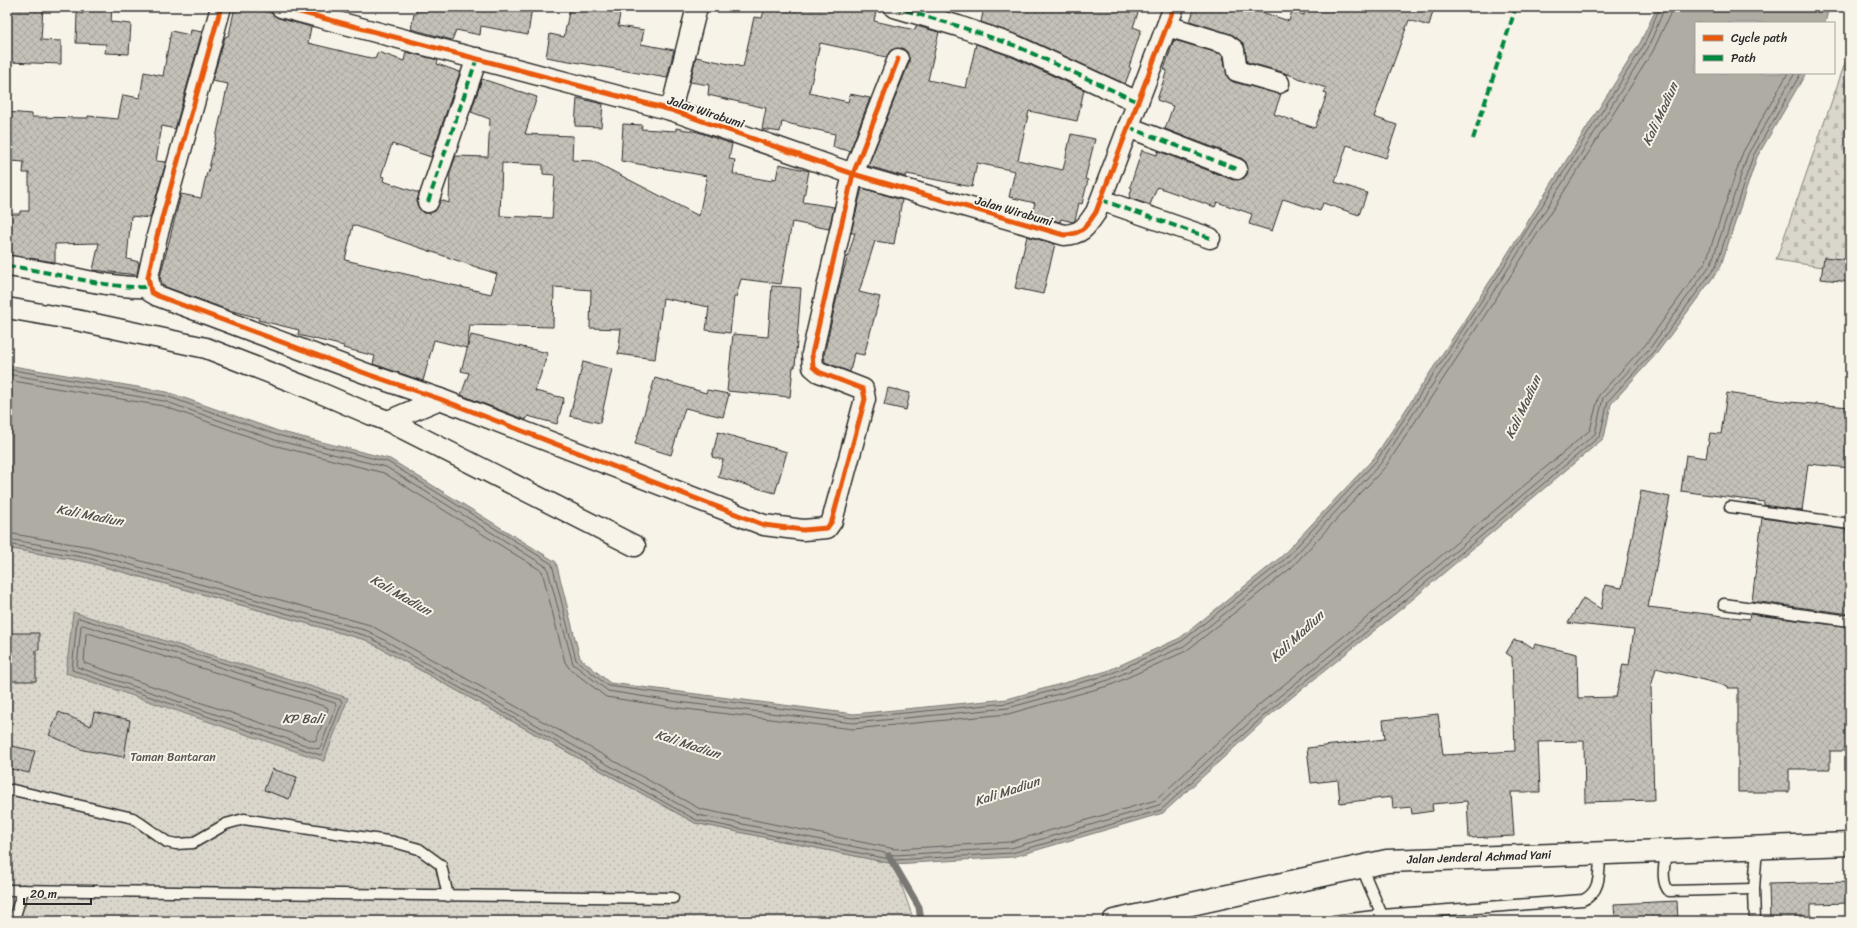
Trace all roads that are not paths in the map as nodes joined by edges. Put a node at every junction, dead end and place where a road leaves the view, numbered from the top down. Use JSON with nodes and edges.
{"nodes":[{"id":1,"x":221,"y":7,"type":"edge"},
{"id":2,"x":281,"y":7,"type":"edge"},
{"id":3,"x":697,"y":7,"type":"edge"},
{"id":4,"x":894,"y":7,"type":"edge"},
{"id":5,"x":1174,"y":7,"type":"edge"},
{"id":6,"x":1166,"y":26,"type":"junction"},
{"id":7,"x":477,"y":58,"type":"junction"},
{"id":8,"x":898,"y":59,"type":"dead end"},
{"id":9,"x":1279,"y":83,"type":"dead end"},
{"id":10,"x":1138,"y":102,"type":"junction"},
{"id":11,"x":671,"y":110,"type":"junction"},
{"id":12,"x":1128,"y":127,"type":"junction"},
{"id":13,"x":1237,"y":169,"type":"dead end"},
{"id":14,"x":853,"y":174,"type":"junction"},
{"id":15,"x":1101,"y":200,"type":"junction"},
{"id":16,"x":428,"y":202,"type":"dead end"},
{"id":17,"x":1210,"y":238,"type":"dead end"},
{"id":18,"x":7,"y":266,"type":"edge"},
{"id":19,"x":149,"y":287,"type":"junction"},
{"id":20,"x":7,"y":308,"type":"edge"},
{"id":21,"x":440,"y":399,"type":"junction"},
{"id":22,"x":388,"y":421,"type":"junction"},
{"id":23,"x":1730,"y":507,"type":"dead end"},
{"id":24,"x":1850,"y":524,"type":"edge"},
{"id":25,"x":635,"y":546,"type":"dead end"},
{"id":26,"x":1724,"y":604,"type":"dead end"},
{"id":27,"x":1850,"y":621,"type":"edge"},
{"id":28,"x":7,"y":791,"type":"edge"},
{"id":29,"x":1850,"y":844,"type":"edge"},
{"id":30,"x":1757,"y":847,"type":"junction"},
{"id":31,"x":1666,"y":850,"type":"junction"},
{"id":32,"x":1600,"y":853,"type":"junction"},
{"id":33,"x":1361,"y":866,"type":"junction"},
{"id":34,"x":1754,"y":889,"type":"junction"},
{"id":35,"x":7,"y":890,"type":"edge"},
{"id":36,"x":23,"y":890,"type":"junction"},
{"id":37,"x":448,"y":896,"type":"junction"},
{"id":38,"x":672,"y":898,"type":"dead end"},
{"id":39,"x":1382,"y":915,"type":"junction"},
{"id":40,"x":11,"y":921,"type":"edge"},
{"id":41,"x":1114,"y":921,"type":"edge"},
{"id":42,"x":1334,"y":921,"type":"edge"},
{"id":43,"x":1755,"y":921,"type":"edge"}],
"edges":[{"from":1,"to":19,"type":"street"},
{"from":2,"to":7,"type":"street","name":"Jalan Wirabumi"},
{"from":3,"to":11,"type":"street"},
{"from":4,"to":10,"type":"street"},
{"from":5,"to":6,"type":"street"},
{"from":6,"to":9,"type":"street"},
{"from":6,"to":10,"type":"street"},
{"from":7,"to":11,"type":"street","name":"Jalan Wirabumi"},
{"from":7,"to":16,"type":"street"},
{"from":8,"to":14,"type":"street"},
{"from":10,"to":12,"type":"street"},
{"from":11,"to":14,"type":"street","name":"Jalan Wirabumi"},
{"from":12,"to":13,"type":"street"},
{"from":12,"to":15,"type":"street"},
{"from":14,"to":15,"type":"street","name":"Jalan Wirabumi"},
{"from":14,"to":21,"type":"street"},
{"from":15,"to":17,"type":"street"},
{"from":18,"to":19,"type":"street"},
{"from":19,"to":21,"type":"street"},
{"from":20,"to":22,"type":"street"},
{"from":21,"to":22,"type":"street"},
{"from":22,"to":25,"type":"street"},
{"from":23,"to":24,"type":"lane"},
{"from":26,"to":27,"type":"lane"},
{"from":28,"to":37,"type":"lane"},
{"from":29,"to":30,"type":"highway","name":"Jalan Jenderal Achmad Yani"},
{"from":30,"to":31,"type":"highway","name":"Jalan Jenderal Achmad Yani"},
{"from":30,"to":34,"type":"lane"},
{"from":31,"to":32,"type":"highway","name":"Jalan Jenderal Achmad Yani"},
{"from":31,"to":34,"type":"lane"},
{"from":32,"to":33,"type":"highway","name":"Jalan Jenderal Achmad Yani"},
{"from":32,"to":39,"type":"lane"},
{"from":33,"to":39,"type":"lane"},
{"from":33,"to":41,"type":"highway","name":"Jalan Jenderal Achmad Yani"},
{"from":34,"to":43,"type":"lane"},
{"from":35,"to":36,"type":"lane"},
{"from":36,"to":37,"type":"lane"},
{"from":36,"to":40,"type":"lane"},
{"from":37,"to":38,"type":"lane"},
{"from":39,"to":42,"type":"lane"}]}
